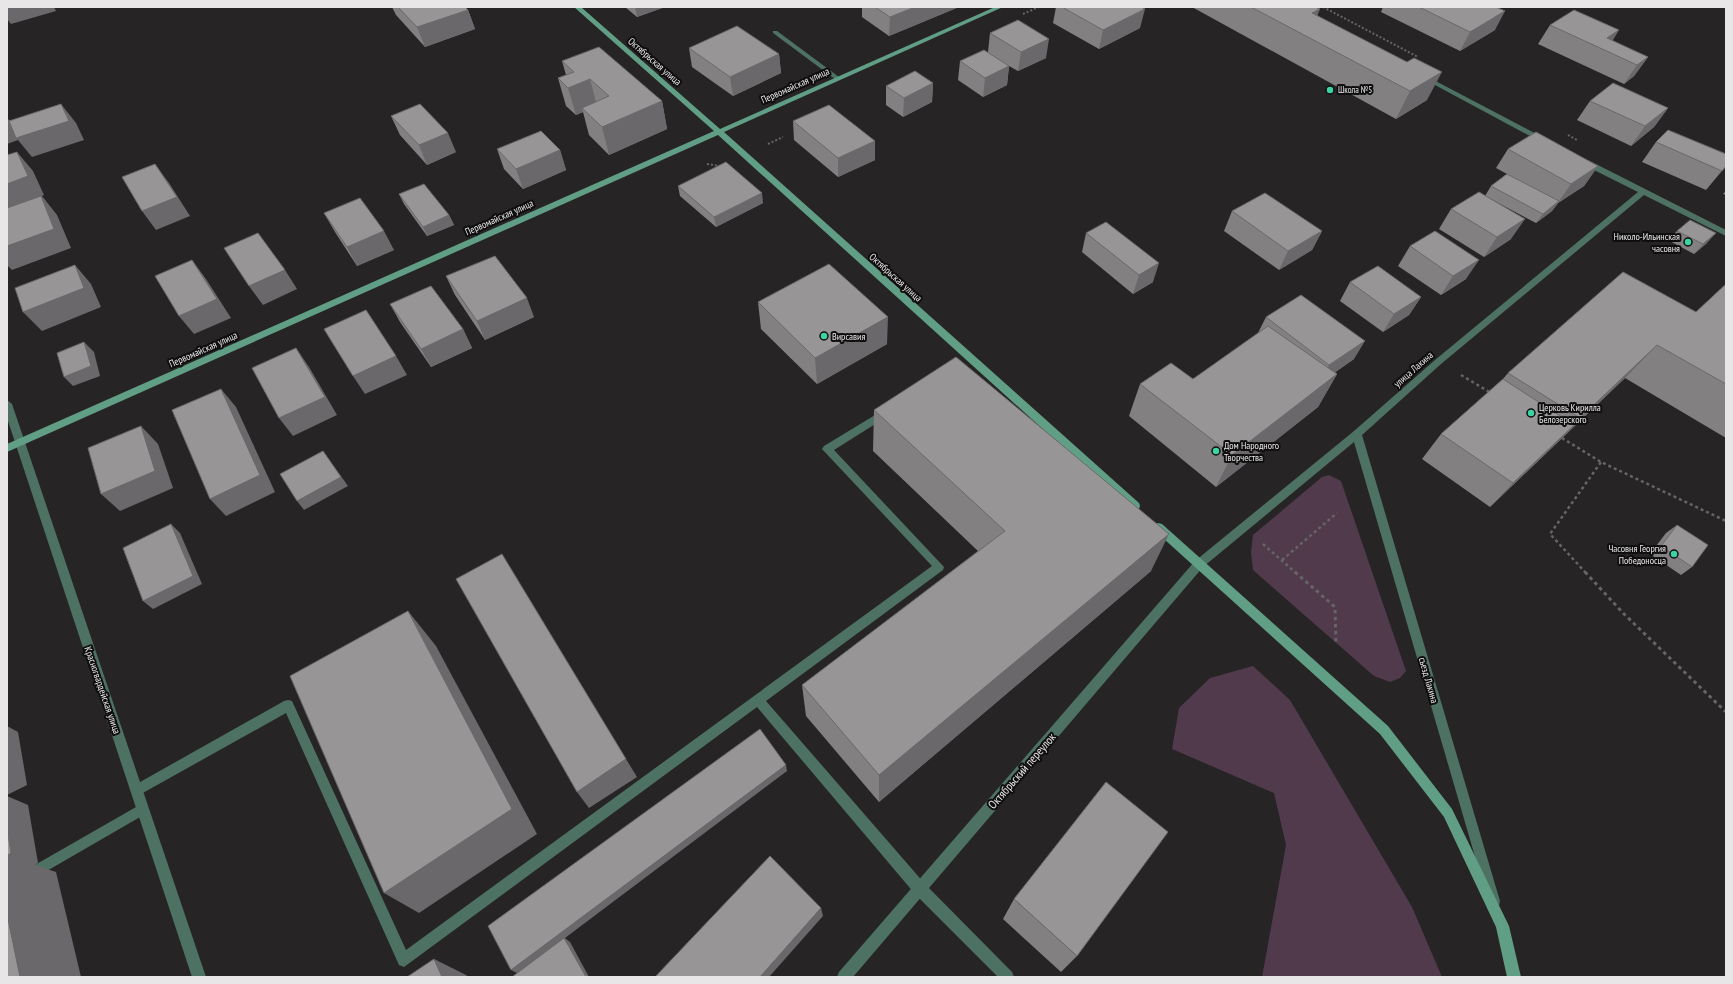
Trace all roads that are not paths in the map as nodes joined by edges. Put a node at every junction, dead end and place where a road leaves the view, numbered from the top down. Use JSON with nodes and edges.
{"nodes":[{"id":1,"x":577,"y":7,"type":"edge"},
{"id":2,"x":1000,"y":7,"type":"edge"},
{"id":3,"x":775,"y":32,"type":"dead end"},
{"id":4,"x":1416,"y":73,"type":"edge"},
{"id":5,"x":836,"y":78,"type":"junction"},
{"id":6,"x":718,"y":131,"type":"junction"},
{"id":7,"x":1550,"y":143,"type":"edge"},
{"id":8,"x":1578,"y":158,"type":"edge"},
{"id":9,"x":1644,"y":192,"type":"junction"},
{"id":10,"x":1726,"y":233,"type":"edge"},
{"id":11,"x":972,"y":359,"type":"junction"},
{"id":12,"x":959,"y":368,"type":"edge"},
{"id":13,"x":7,"y":404,"type":"edge"},
{"id":14,"x":892,"y":408,"type":"edge"},
{"id":15,"x":1357,"y":434,"type":"junction"},
{"id":16,"x":20,"y":442,"type":"junction"},
{"id":17,"x":7,"y":448,"type":"edge"},
{"id":18,"x":1141,"y":512,"type":"edge"},
{"id":19,"x":1153,"y":522,"type":"edge"},
{"id":20,"x":1199,"y":564,"type":"junction"},
{"id":21,"x":758,"y":700,"type":"junction"},
{"id":22,"x":136,"y":790,"type":"junction"},
{"id":23,"x":143,"y":809,"type":"junction"},
{"id":24,"x":7,"y":888,"type":"edge"},
{"id":25,"x":920,"y":889,"type":"junction"},
{"id":26,"x":1502,"y":926,"type":"junction"},
{"id":27,"x":199,"y":977,"type":"edge"},
{"id":28,"x":844,"y":977,"type":"edge"},
{"id":29,"x":1007,"y":977,"type":"edge"},
{"id":30,"x":1514,"y":977,"type":"edge"}],
"edges":[{"from":1,"to":6,"type":"street","name":"Октябрьская улица"},
{"from":2,"to":5,"type":"street","name":"Первомайская улица"},
{"from":3,"to":5,"type":"street"},
{"from":4,"to":7,"type":"street"},
{"from":5,"to":6,"type":"street","name":"Первомайская улица"},
{"from":6,"to":11,"type":"street","name":"Октябрьская улица"},
{"from":6,"to":16,"type":"street","name":"Первомайская улица"},
{"from":8,"to":9,"type":"street"},
{"from":9,"to":10,"type":"street"},
{"from":9,"to":15,"type":"street","name":"улица Лакина"},
{"from":11,"to":12,"type":"street"},
{"from":11,"to":18,"type":"street","name":"Октябрьская улица"},
{"from":13,"to":16,"type":"street","name":"Красногвардейская улица"},
{"from":14,"to":21,"type":"street"},
{"from":15,"to":20,"type":"street","name":"улица Лакина"},
{"from":15,"to":26,"type":"street","name":"съезд Лакина"},
{"from":16,"to":17,"type":"street","name":"Первомайская улица"},
{"from":16,"to":22,"type":"street","name":"Красногвардейская улица"},
{"from":19,"to":20,"type":"street"},
{"from":20,"to":25,"type":"street","name":"Октябрьский переулок"},
{"from":20,"to":26,"type":"street","name":"съезд Лакина"},
{"from":21,"to":22,"type":"street"},
{"from":21,"to":25,"type":"street"},
{"from":22,"to":23,"type":"street","name":"Красногвардейская улица"},
{"from":23,"to":24,"type":"street"},
{"from":23,"to":27,"type":"street","name":"Красногвардейская улица"},
{"from":25,"to":28,"type":"street","name":"Октябрьский переулок"},
{"from":25,"to":29,"type":"street"},
{"from":26,"to":30,"type":"street","name":"съезд Лакина"}]}
